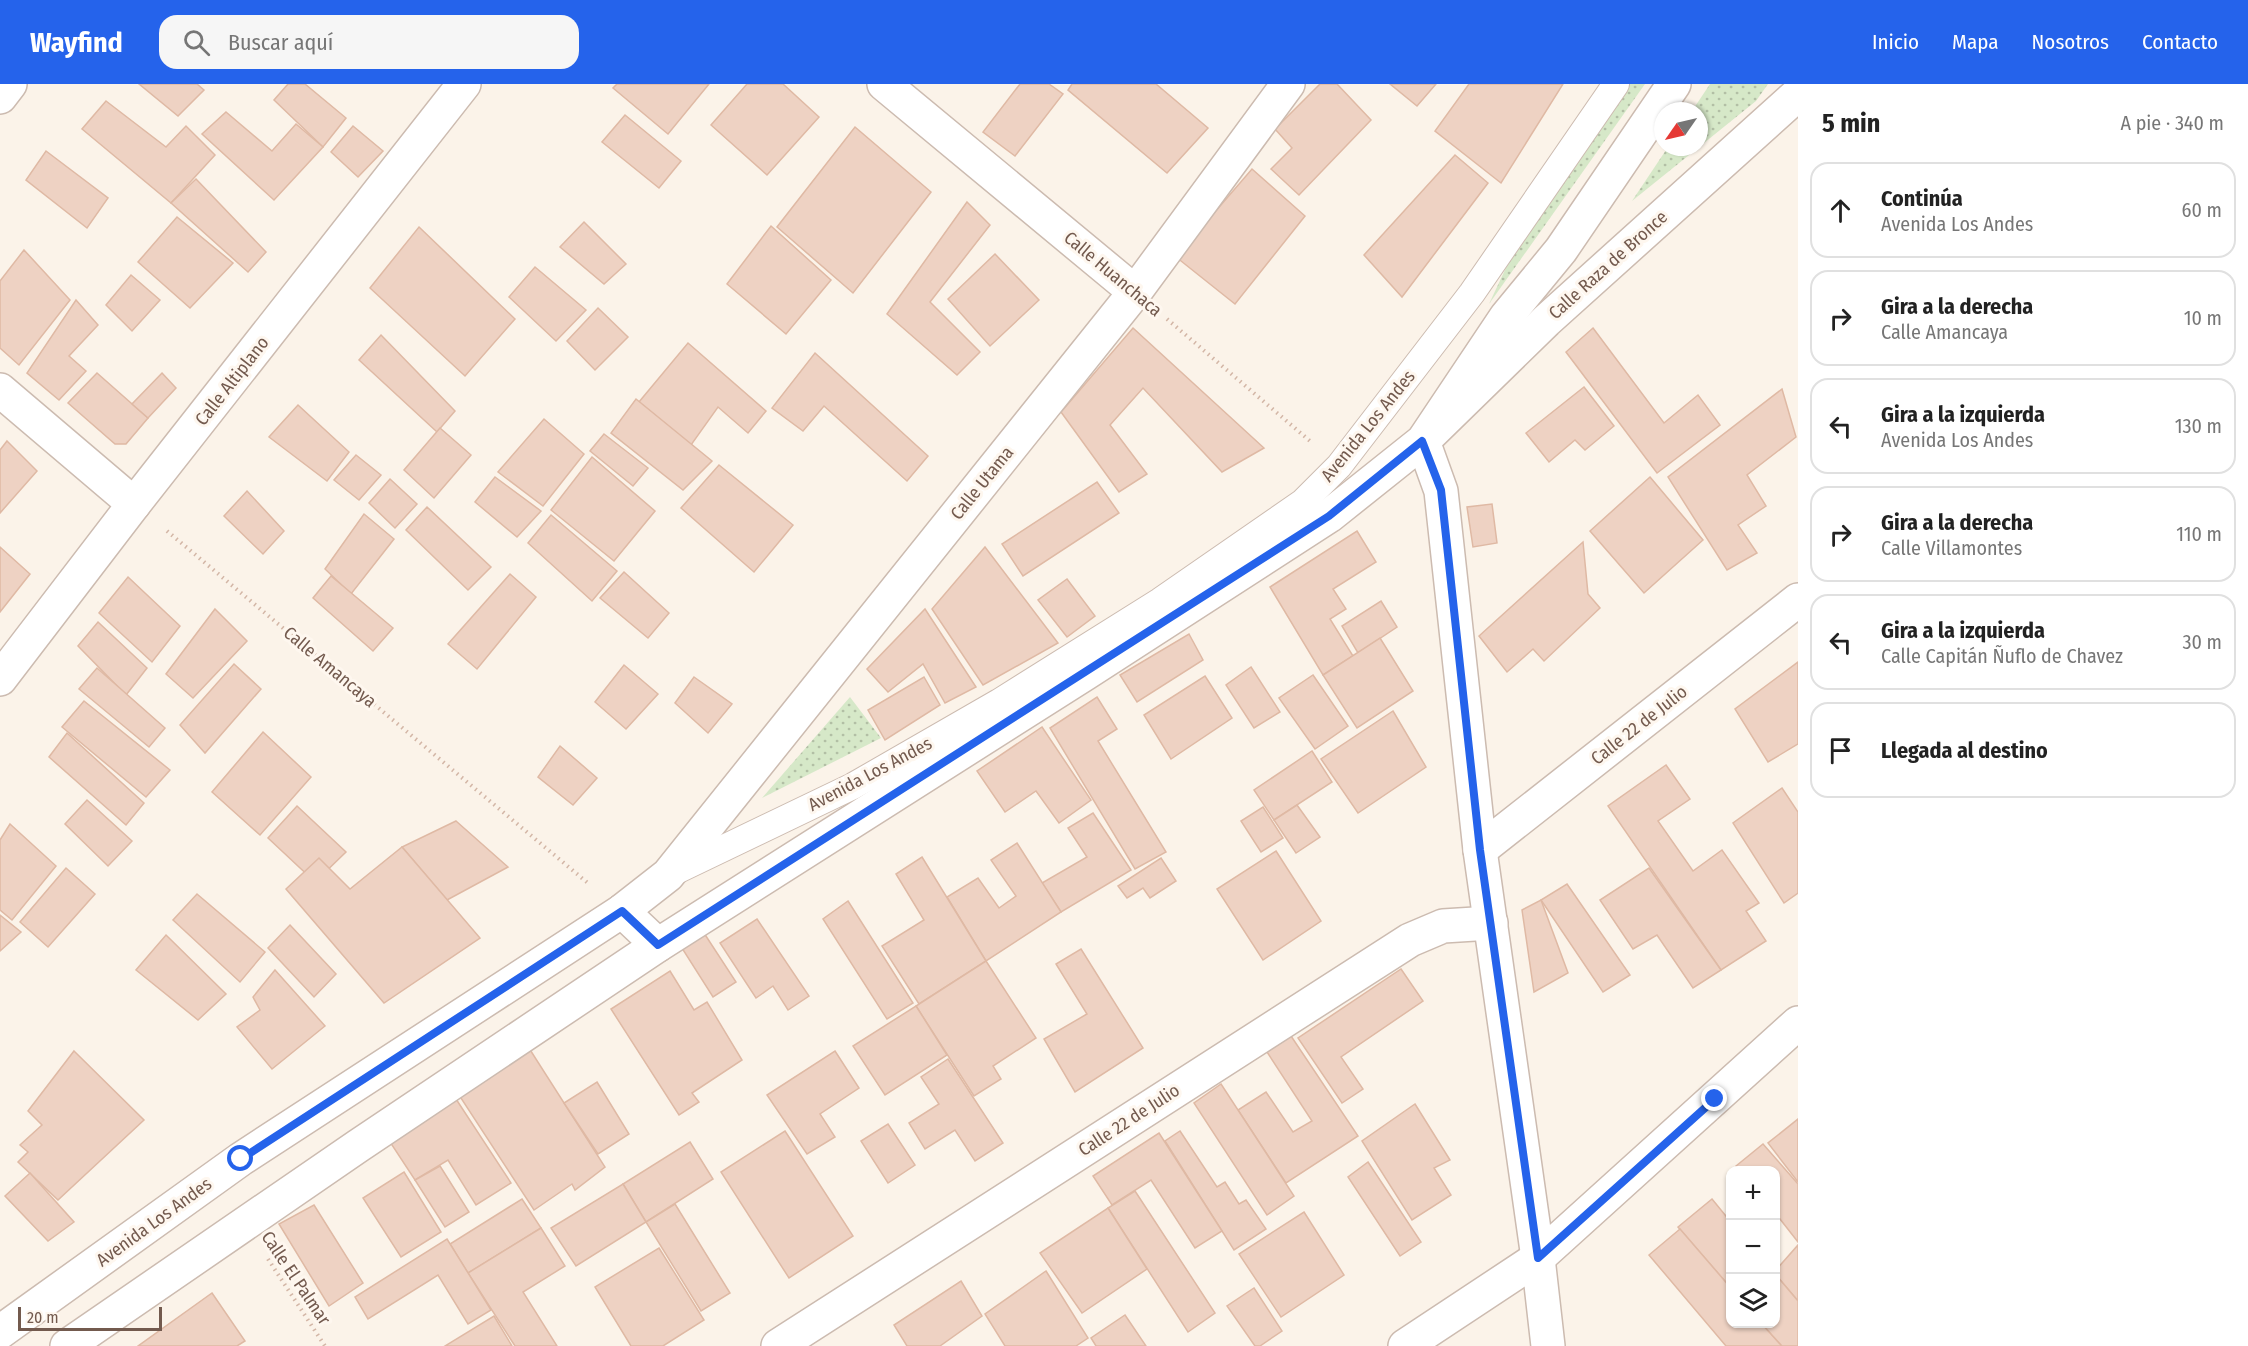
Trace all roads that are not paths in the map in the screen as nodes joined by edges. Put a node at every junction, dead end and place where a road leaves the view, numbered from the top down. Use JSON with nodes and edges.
{"nodes":[{"id":1,"x":10,"y":84,"type":"edge"},
{"id":2,"x":464,"y":84,"type":"edge"},
{"id":3,"x":884,"y":84,"type":"edge"},
{"id":4,"x":1288,"y":84,"type":"edge"},
{"id":5,"x":1616,"y":84,"type":"edge"},
{"id":6,"x":1674,"y":84,"type":"edge"},
{"id":7,"x":1798,"y":94,"type":"edge"},
{"id":8,"x":0,"y":97,"type":"edge"},
{"id":9,"x":1135,"y":292,"type":"junction"},
{"id":10,"x":0,"y":390,"type":"edge"},
{"id":11,"x":1422,"y":441,"type":"junction"},
{"id":12,"x":134,"y":504,"type":"junction"},
{"id":13,"x":1798,"y":600,"type":"edge"},
{"id":14,"x":0,"y":679,"type":"edge"},
{"id":15,"x":1480,"y":850,"type":"junction"},
{"id":16,"x":668,"y":875,"type":"junction"},
{"id":17,"x":622,"y":911,"type":"junction"},
{"id":18,"x":1491,"y":923,"type":"junction"},
{"id":19,"x":658,"y":945,"type":"junction"},
{"id":20,"x":1798,"y":1023,"type":"edge"},
{"id":21,"x":1538,"y":1258,"type":"junction"},
{"id":22,"x":0,"y":1332,"type":"edge"},
{"id":23,"x":67,"y":1346,"type":"edge"},
{"id":24,"x":778,"y":1346,"type":"edge"},
{"id":25,"x":1405,"y":1346,"type":"edge"},
{"id":26,"x":1548,"y":1346,"type":"edge"}],
"edges":[{"from":1,"to":8,"type":"street"},
{"from":2,"to":12,"type":"street","name":"Calle Altiplano"},
{"from":3,"to":9,"type":"street","name":"Calle Huanchaca"},
{"from":4,"to":9,"type":"street","name":"Calle Utama"},
{"from":5,"to":16,"type":"lane","name":"Avenida Los Andes"},
{"from":6,"to":11,"type":"street","name":"Avenida Los Andes"},
{"from":7,"to":11,"type":"street","name":"Calle Raza de Bronce"},
{"from":9,"to":16,"type":"street","name":"Calle Utama"},
{"from":10,"to":12,"type":"street"},
{"from":11,"to":15,"type":"street"},
{"from":11,"to":19,"type":"street","name":"Avenida Los Andes"},
{"from":12,"to":14,"type":"street","name":"Calle Altiplano"},
{"from":13,"to":15,"type":"street","name":"Calle 22 de Julio"},
{"from":15,"to":18,"type":"street"},
{"from":16,"to":17,"type":"street","name":"Avenida Los Andes"},
{"from":17,"to":19,"type":"street"},
{"from":17,"to":22,"type":"street","name":"Avenida Los Andes"},
{"from":18,"to":21,"type":"street"},
{"from":18,"to":24,"type":"street","name":"Calle 22 de Julio"},
{"from":19,"to":23,"type":"street","name":"Avenida Los Andes"},
{"from":20,"to":21,"type":"street"},
{"from":21,"to":25,"type":"street"},
{"from":21,"to":26,"type":"street"}]}
